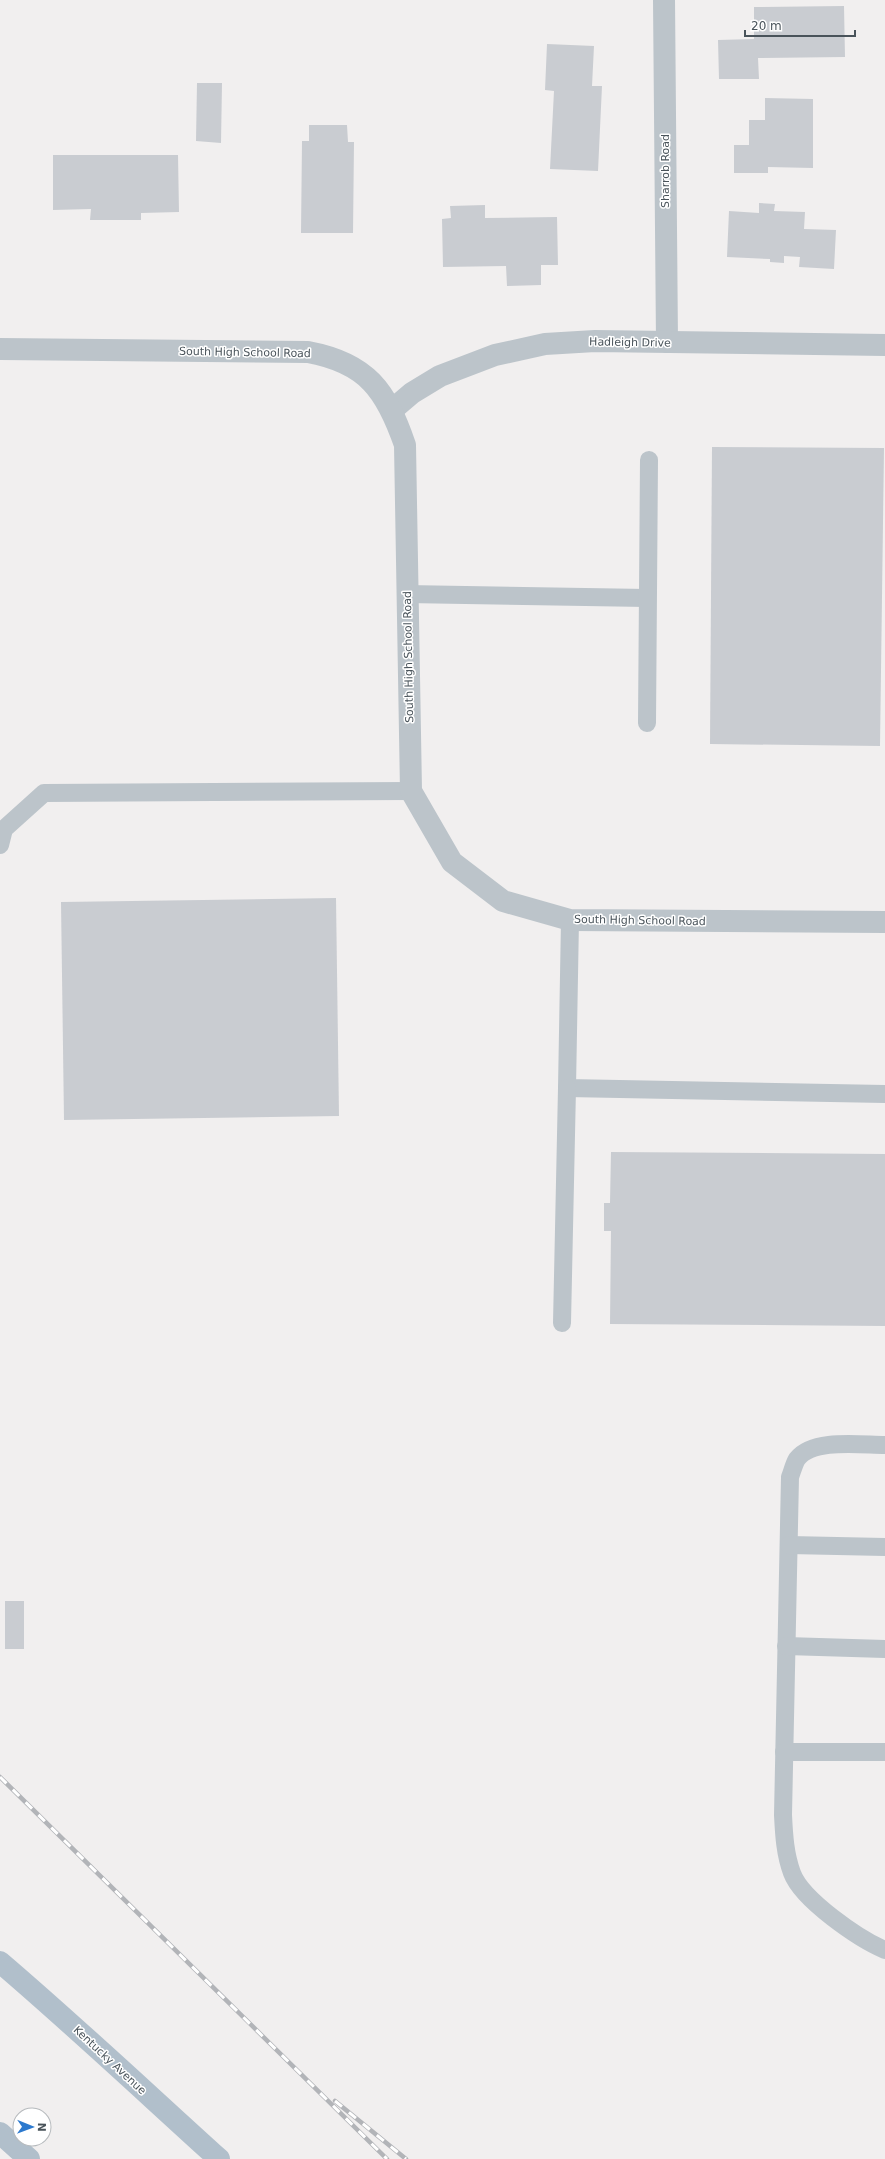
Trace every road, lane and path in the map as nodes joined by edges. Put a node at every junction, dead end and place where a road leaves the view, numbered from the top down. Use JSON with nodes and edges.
{"nodes":[{"id":1,"x":664,"y":0,"type":"edge"},
{"id":2,"x":666,"y":342,"type":"junction"},
{"id":3,"x":885,"y":345,"type":"edge"},
{"id":4,"x":0,"y":349,"type":"edge"},
{"id":5,"x":392,"y":410,"type":"junction"},
{"id":6,"x":649,"y":460,"type":"dead end"},
{"id":7,"x":406,"y":594,"type":"junction"},
{"id":8,"x":647,"y":598,"type":"junction"},
{"id":9,"x":647,"y":723,"type":"dead end"},
{"id":10,"x":411,"y":791,"type":"junction"},
{"id":11,"x":0,"y":845,"type":"edge"},
{"id":12,"x":570,"y":920,"type":"junction"},
{"id":13,"x":885,"y":922,"type":"edge"},
{"id":14,"x":567,"y":1088,"type":"junction"},
{"id":15,"x":885,"y":1094,"type":"edge"},
{"id":16,"x":562,"y":1323,"type":"dead end"},
{"id":17,"x":885,"y":1445,"type":"edge"},
{"id":18,"x":789,"y":1545,"type":"junction"},
{"id":19,"x":885,"y":1546,"type":"edge"},
{"id":20,"x":786,"y":1646,"type":"junction"},
{"id":21,"x":885,"y":1649,"type":"edge"},
{"id":22,"x":784,"y":1752,"type":"junction"},
{"id":23,"x":885,"y":1752,"type":"edge"},
{"id":24,"x":885,"y":1950,"type":"edge"},
{"id":25,"x":0,"y":1962,"type":"edge"},
{"id":26,"x":0,"y":2133,"type":"edge"},
{"id":27,"x":29,"y":2159,"type":"edge"},
{"id":28,"x":218,"y":2159,"type":"edge"}],
"edges":[{"from":1,"to":2,"type":"street","name":"Sharrob Road"},
{"from":2,"to":3,"type":"street","name":"Hadleigh Drive"},
{"from":2,"to":5,"type":"street","name":"Hadleigh Drive"},
{"from":4,"to":5,"type":"street","name":"South High School Road"},
{"from":5,"to":7,"type":"street","name":"South High School Road"},
{"from":6,"to":8,"type":"lane"},
{"from":7,"to":8,"type":"lane"},
{"from":7,"to":10,"type":"street","name":"South High School Road"},
{"from":8,"to":9,"type":"lane"},
{"from":10,"to":11,"type":"lane"},
{"from":10,"to":12,"type":"street","name":"South High School Road"},
{"from":12,"to":13,"type":"street","name":"South High School Road"},
{"from":12,"to":14,"type":"lane"},
{"from":14,"to":15,"type":"lane"},
{"from":14,"to":16,"type":"lane"},
{"from":17,"to":18,"type":"lane"},
{"from":18,"to":19,"type":"lane"},
{"from":18,"to":20,"type":"lane"},
{"from":20,"to":21,"type":"lane"},
{"from":20,"to":22,"type":"lane"},
{"from":22,"to":23,"type":"lane"},
{"from":22,"to":24,"type":"lane"},
{"from":25,"to":28,"type":"main road","name":"Kentucky Avenue"},
{"from":26,"to":27,"type":"main road"}]}
